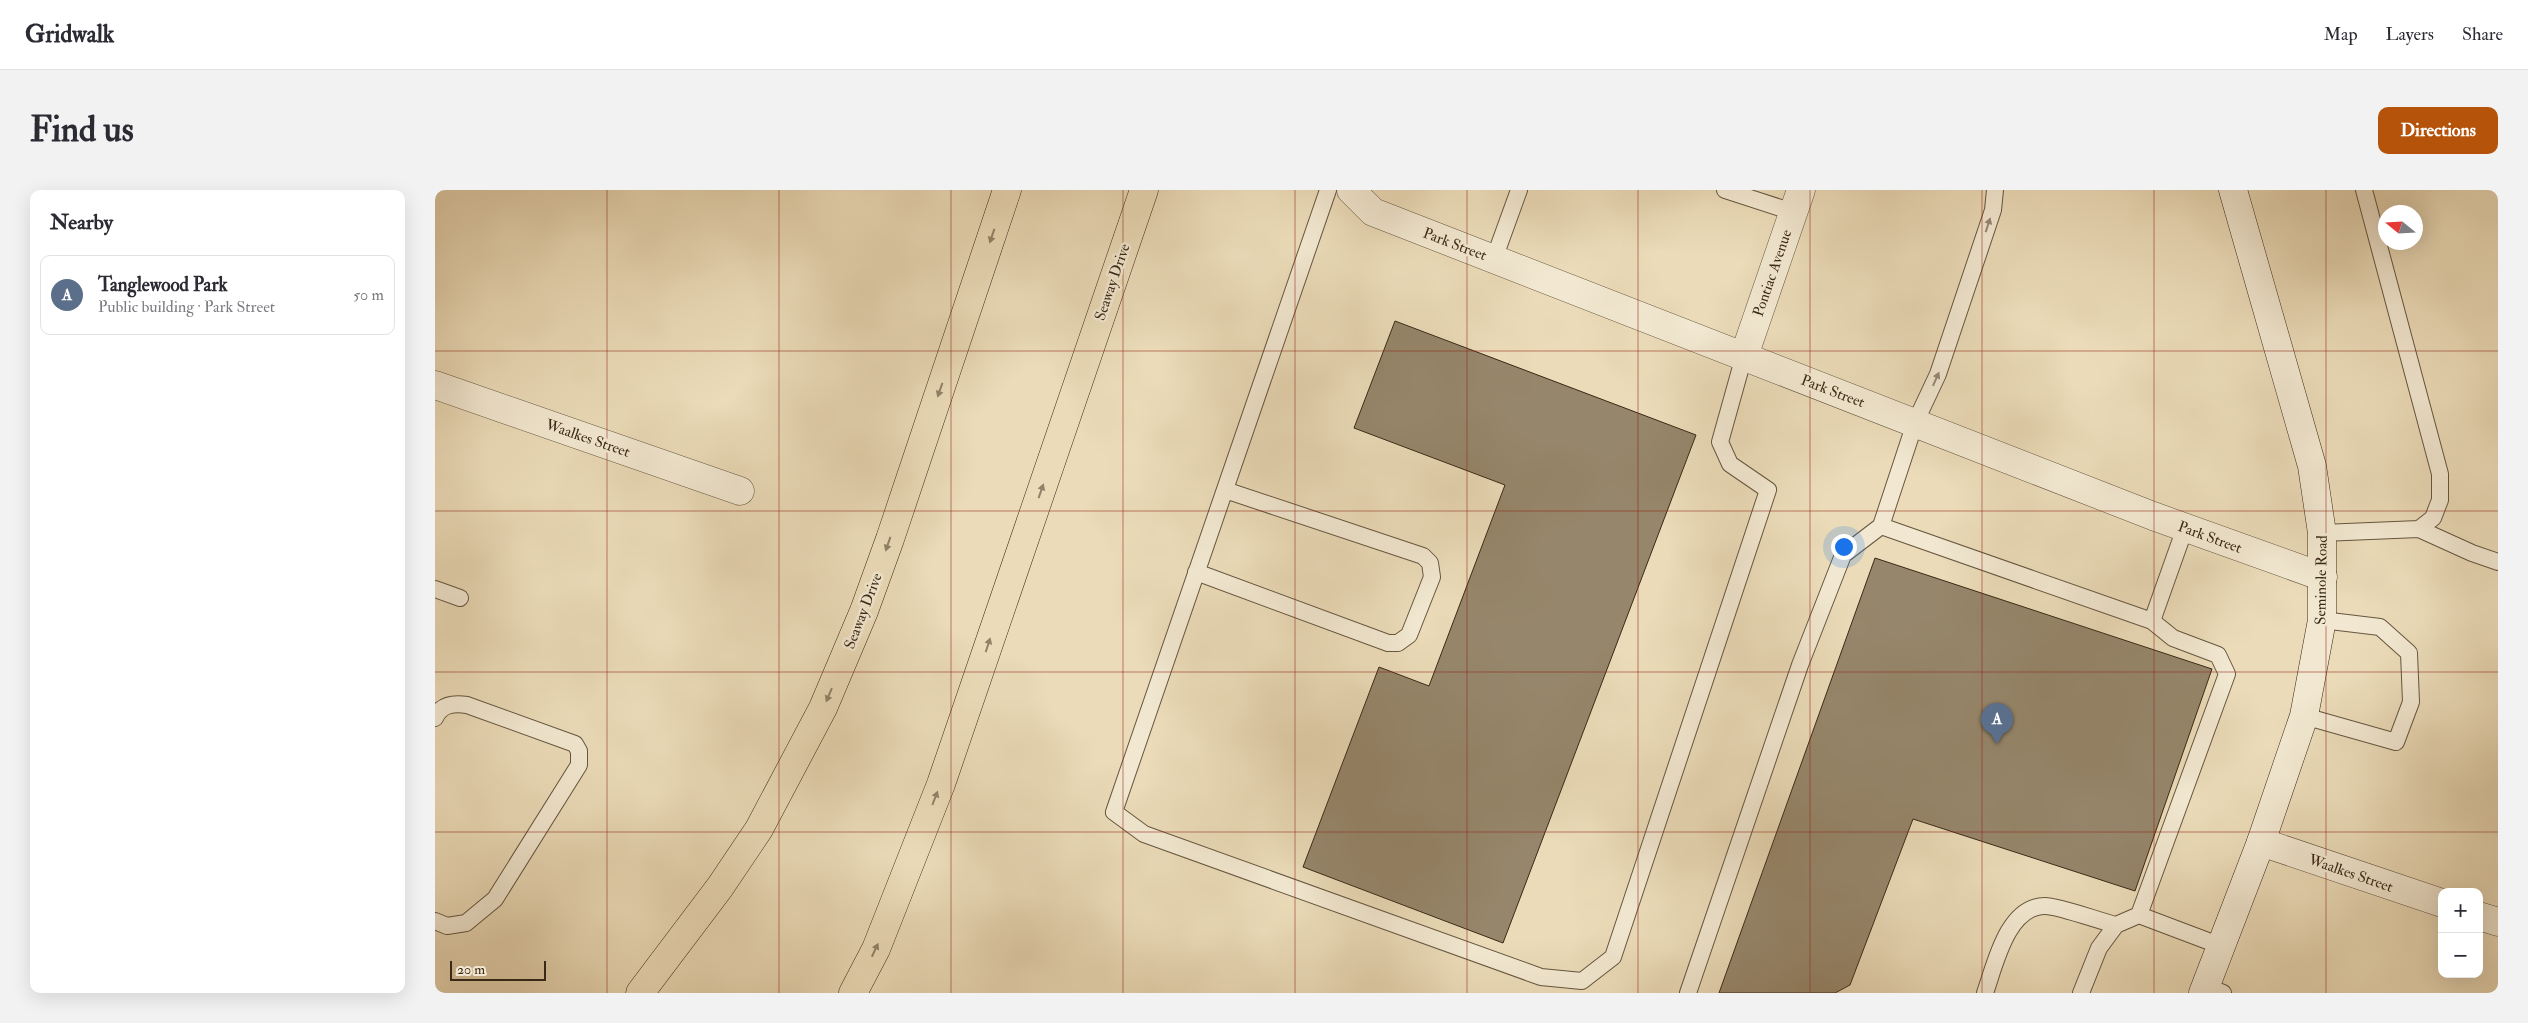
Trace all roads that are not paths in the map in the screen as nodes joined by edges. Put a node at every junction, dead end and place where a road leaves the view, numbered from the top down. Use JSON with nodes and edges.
{"nodes":[{"id":1,"x":1007,"y":190,"type":"edge"},
{"id":2,"x":1144,"y":190,"type":"edge"},
{"id":3,"x":1328,"y":190,"type":"edge"},
{"id":4,"x":1351,"y":190,"type":"edge"},
{"id":5,"x":1519,"y":190,"type":"edge"},
{"id":6,"x":1725,"y":190,"type":"edge"},
{"id":7,"x":1995,"y":190,"type":"edge"},
{"id":8,"x":2233,"y":190,"type":"edge"},
{"id":9,"x":2364,"y":190,"type":"edge"},
{"id":10,"x":1797,"y":201,"type":"edge"},
{"id":11,"x":1494,"y":258,"type":"junction"},
{"id":12,"x":1744,"y":356,"type":"junction"},
{"id":13,"x":435,"y":385,"type":"edge"},
{"id":14,"x":1915,"y":423,"type":"junction"},
{"id":15,"x":1225,"y":490,"type":"junction"},
{"id":16,"x":740,"y":491,"type":"dead end"},
{"id":17,"x":1881,"y":526,"type":"junction"},
{"id":18,"x":2185,"y":528,"type":"junction"},
{"id":19,"x":2419,"y":530,"type":"junction"},
{"id":20,"x":2322,"y":533,"type":"junction"},
{"id":21,"x":2498,"y":562,"type":"edge"},
{"id":22,"x":1196,"y":572,"type":"junction"},
{"id":23,"x":2323,"y":577,"type":"junction"},
{"id":24,"x":435,"y":589,"type":"edge"},
{"id":25,"x":460,"y":598,"type":"dead end"},
{"id":26,"x":2322,"y":620,"type":"junction"},
{"id":27,"x":2152,"y":621,"type":"junction"},
{"id":28,"x":2304,"y":716,"type":"junction"},
{"id":29,"x":435,"y":718,"type":"edge"},
{"id":30,"x":2261,"y":842,"type":"junction"},
{"id":31,"x":2438,"y":902,"type":"edge"},
{"id":32,"x":2139,"y":915,"type":"junction"},
{"id":33,"x":2483,"y":917,"type":"edge"},
{"id":34,"x":435,"y":921,"type":"edge"},
{"id":35,"x":2498,"y":922,"type":"edge"},
{"id":36,"x":2116,"y":925,"type":"junction"},
{"id":37,"x":2221,"y":946,"type":"junction"},
{"id":38,"x":2210,"y":991,"type":"edge"},
{"id":39,"x":640,"y":993,"type":"edge"},
{"id":40,"x":853,"y":993,"type":"edge"},
{"id":41,"x":1689,"y":993,"type":"edge"},
{"id":42,"x":1985,"y":993,"type":"edge"},
{"id":43,"x":2081,"y":993,"type":"edge"}],
"edges":[{"from":1,"to":39,"type":"highway","name":"Seaway Drive","one_way":true},
{"from":40,"to":2,"type":"highway","name":"Seaway Drive","one_way":true},
{"from":3,"to":15,"type":"lane"},
{"from":4,"to":11,"type":"street","name":"Park Street"},
{"from":5,"to":11,"type":"lane"},
{"from":6,"to":10,"type":"lane"},
{"from":14,"to":7,"type":"lane","one_way":true},
{"from":8,"to":20,"type":"street","name":"Seminole Road"},
{"from":9,"to":19,"type":"lane"},
{"from":10,"to":12,"type":"street","name":"Pontiac Avenue"},
{"from":11,"to":12,"type":"street","name":"Park Street"},
{"from":12,"to":14,"type":"street","name":"Park Street"},
{"from":12,"to":22,"type":"lane"},
{"from":13,"to":16,"type":"street","name":"Waalkes Street"},
{"from":14,"to":17,"type":"lane"},
{"from":14,"to":18,"type":"street","name":"Park Street"},
{"from":15,"to":22,"type":"lane"},
{"from":15,"to":22,"type":"lane"},
{"from":17,"to":27,"type":"lane"},
{"from":17,"to":41,"type":"lane"},
{"from":18,"to":23,"type":"street","name":"Park Street"},
{"from":18,"to":27,"type":"lane"},
{"from":19,"to":20,"type":"lane"},
{"from":19,"to":21,"type":"lane"},
{"from":20,"to":23,"type":"street","name":"Seminole Road"},
{"from":23,"to":26,"type":"street","name":"Seminole Road"},
{"from":24,"to":25,"type":"lane"},
{"from":26,"to":28,"type":"street","name":"Seminole Road"},
{"from":26,"to":28,"type":"lane"},
{"from":27,"to":32,"type":"lane"},
{"from":28,"to":30,"type":"street","name":"Seminole Road"},
{"from":29,"to":34,"type":"lane"},
{"from":30,"to":31,"type":"street","name":"Waalkes Street"},
{"from":30,"to":37,"type":"street","name":"Seminole Road"},
{"from":32,"to":36,"type":"lane"},
{"from":32,"to":37,"type":"lane"},
{"from":33,"to":35,"type":"street"},
{"from":36,"to":42,"type":"lane"},
{"from":36,"to":43,"type":"lane"},
{"from":37,"to":38,"type":"street","name":"Seminole Road"}]}
